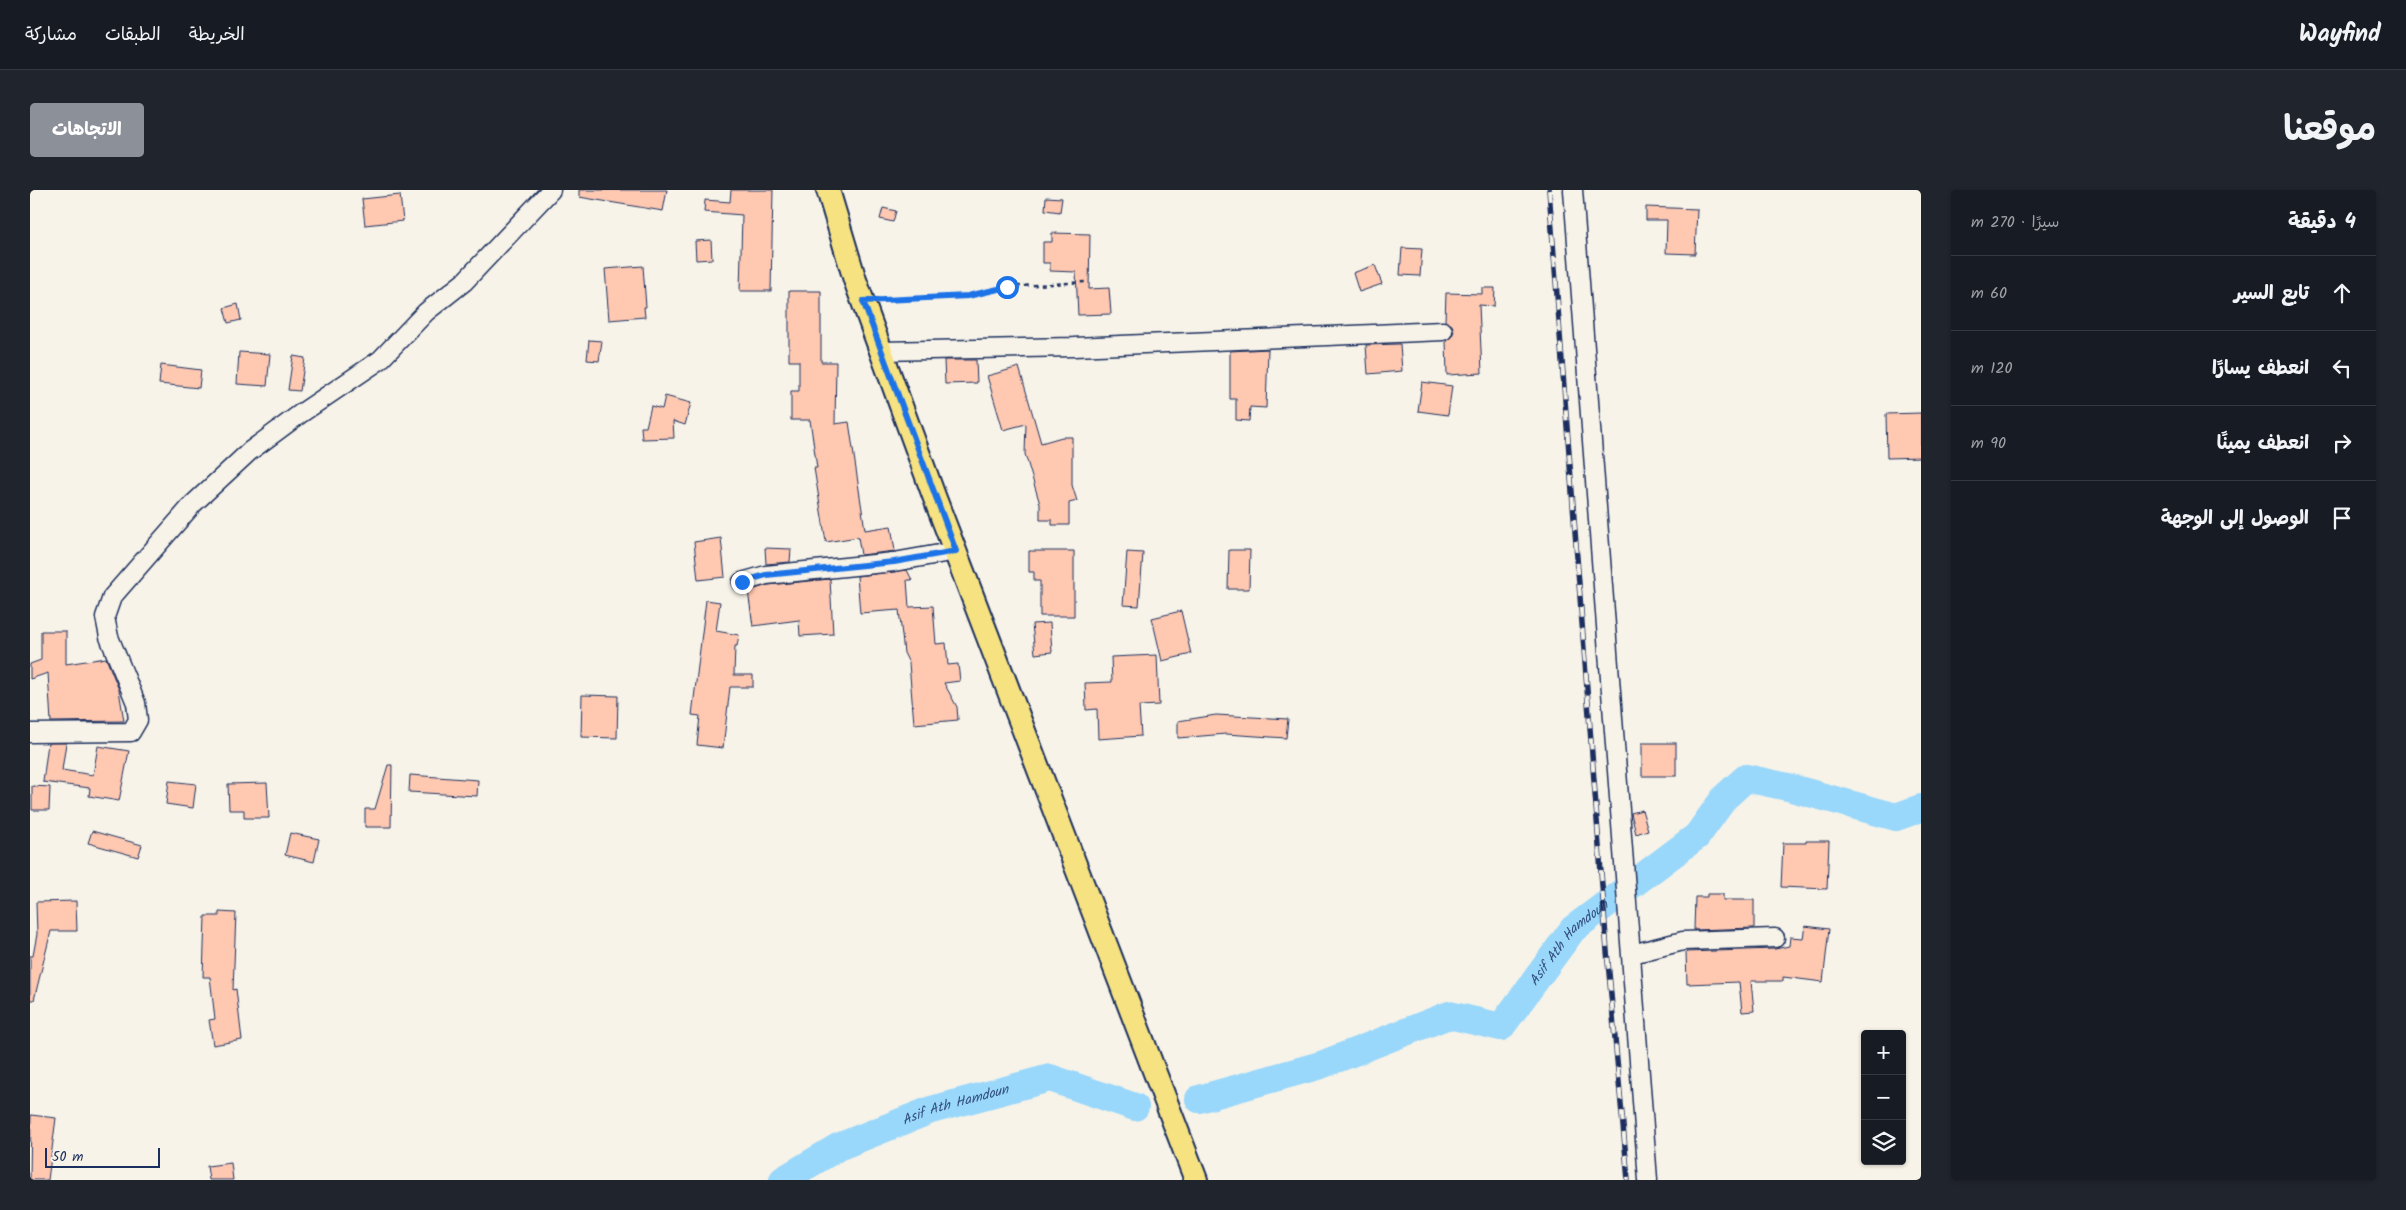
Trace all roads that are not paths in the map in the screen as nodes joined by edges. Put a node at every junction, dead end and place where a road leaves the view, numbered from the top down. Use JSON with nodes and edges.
{"nodes":[{"id":1,"x":551,"y":190,"type":"edge"},
{"id":2,"x":828,"y":190,"type":"edge"},
{"id":3,"x":1573,"y":190,"type":"edge"},
{"id":4,"x":1442,"y":330,"type":"dead end"},
{"id":5,"x":882,"y":352,"type":"junction"},
{"id":6,"x":956,"y":551,"type":"junction"},
{"id":7,"x":742,"y":582,"type":"dead end"},
{"id":8,"x":30,"y":733,"type":"edge"},
{"id":9,"x":1775,"y":938,"type":"dead end"},
{"id":10,"x":1632,"y":954,"type":"junction"},
{"id":11,"x":1196,"y":1180,"type":"edge"},
{"id":12,"x":1648,"y":1180,"type":"edge"}],
"edges":[{"from":1,"to":8,"type":"street"},
{"from":2,"to":5,"type":"main road"},
{"from":3,"to":10,"type":"street"},
{"from":4,"to":5,"type":"street"},
{"from":5,"to":6,"type":"main road"},
{"from":6,"to":7,"type":"street"},
{"from":6,"to":11,"type":"main road"},
{"from":9,"to":10,"type":"street"},
{"from":10,"to":12,"type":"street"}]}
